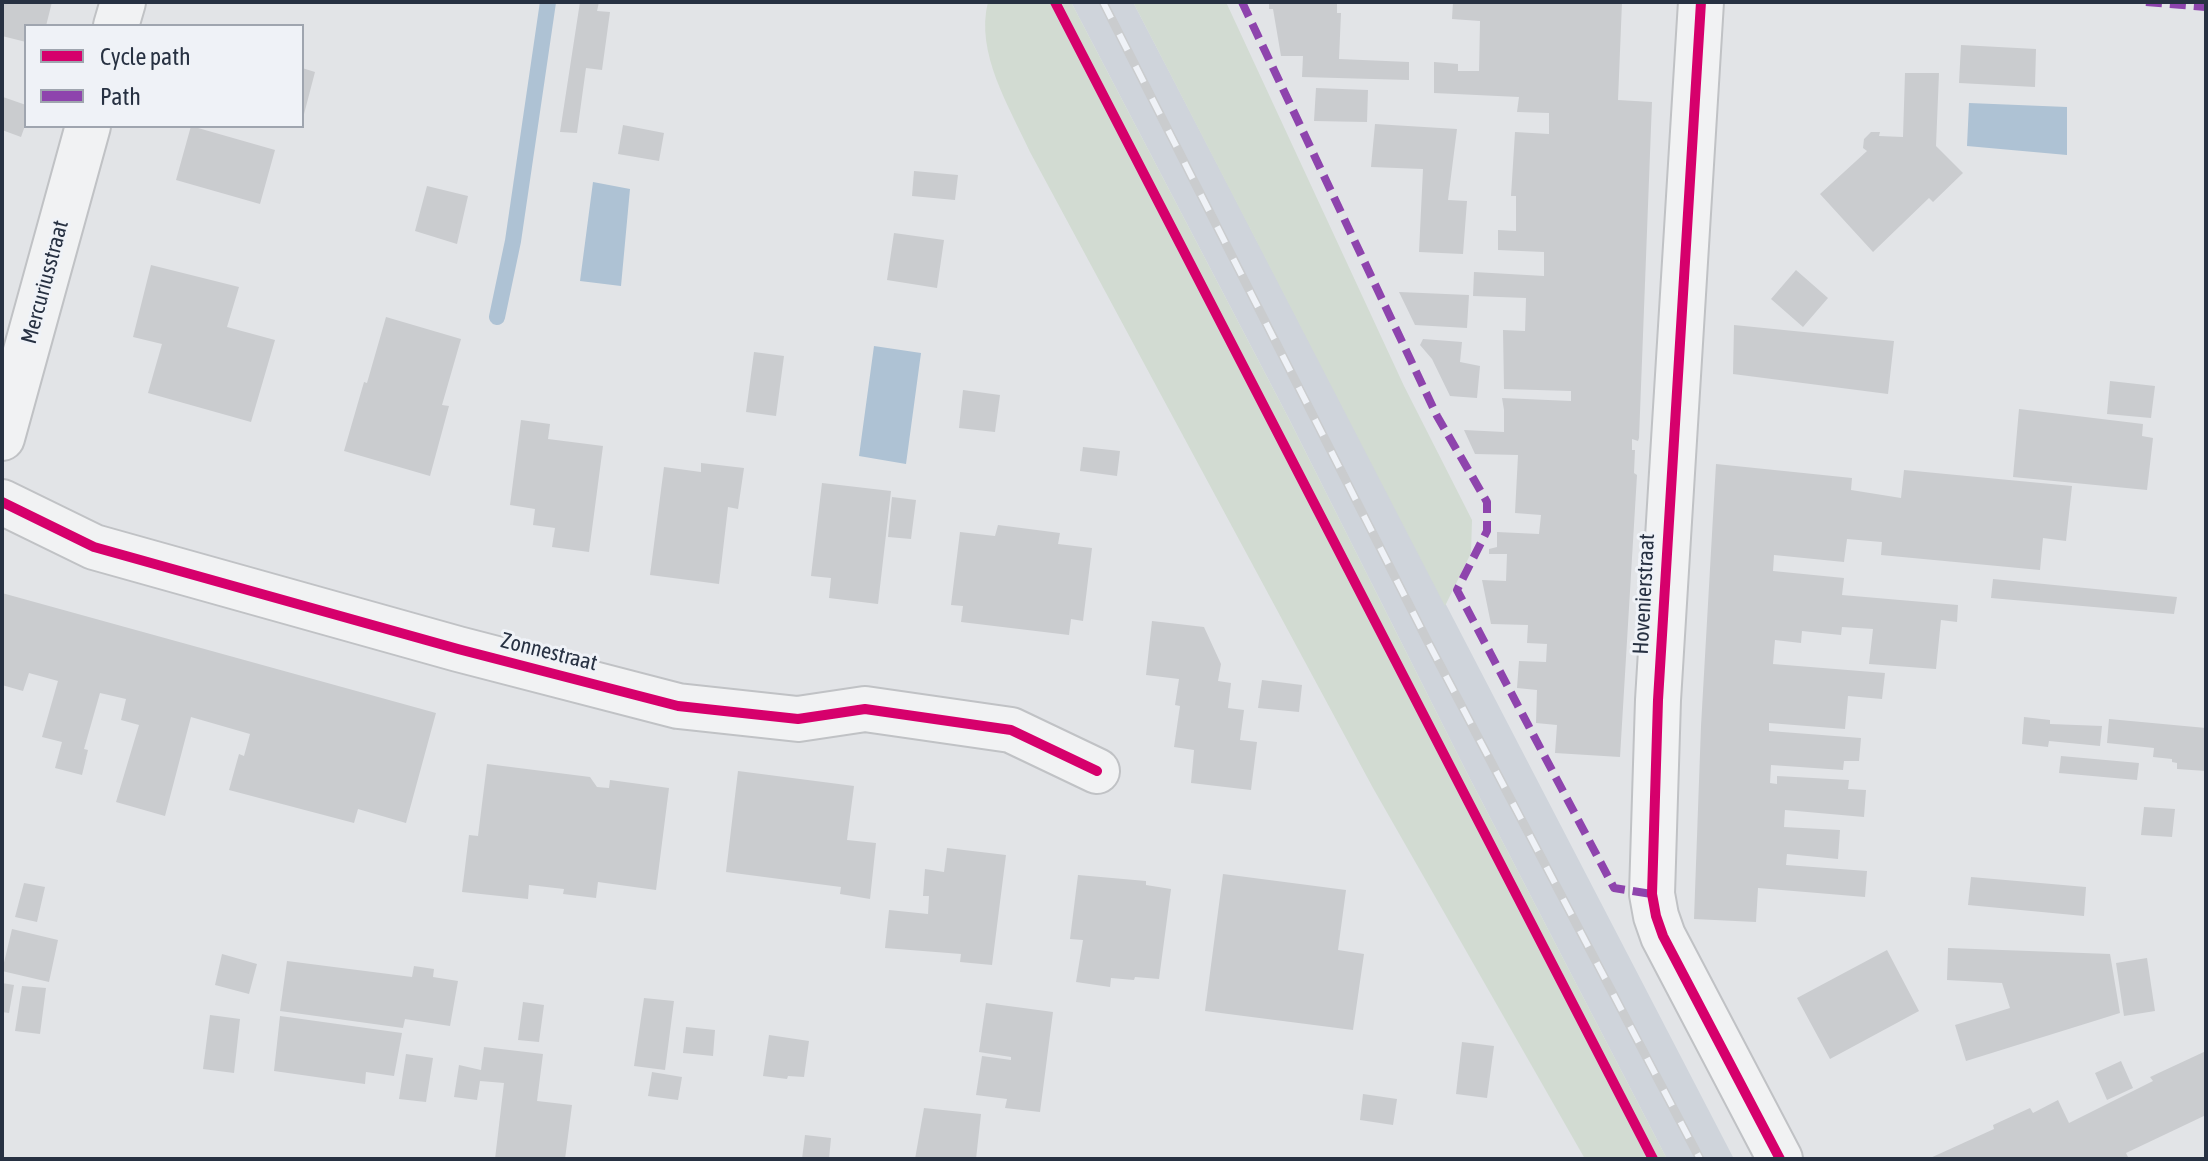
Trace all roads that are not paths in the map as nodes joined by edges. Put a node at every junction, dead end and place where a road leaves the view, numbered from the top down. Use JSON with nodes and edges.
{"nodes":[{"id":1,"x":123,"y":2,"type":"edge"},
{"id":2,"x":1701,"y":2,"type":"edge"},
{"id":3,"x":117,"y":24,"type":"edge"},
{"id":4,"x":87,"y":128,"type":"edge"},
{"id":5,"x":2,"y":438,"type":"edge"},
{"id":6,"x":2,"y":502,"type":"edge"},
{"id":7,"x":1097,"y":771,"type":"dead end"},
{"id":8,"x":1780,"y":1159,"type":"edge"}],
"edges":[{"from":1,"to":3,"type":"street"},
{"from":2,"to":8,"type":"street","name":"Hovenierstraat"},
{"from":4,"to":5,"type":"street","name":"Mercuriusstraat"},
{"from":6,"to":7,"type":"street","name":"Zonnestraat"}]}
